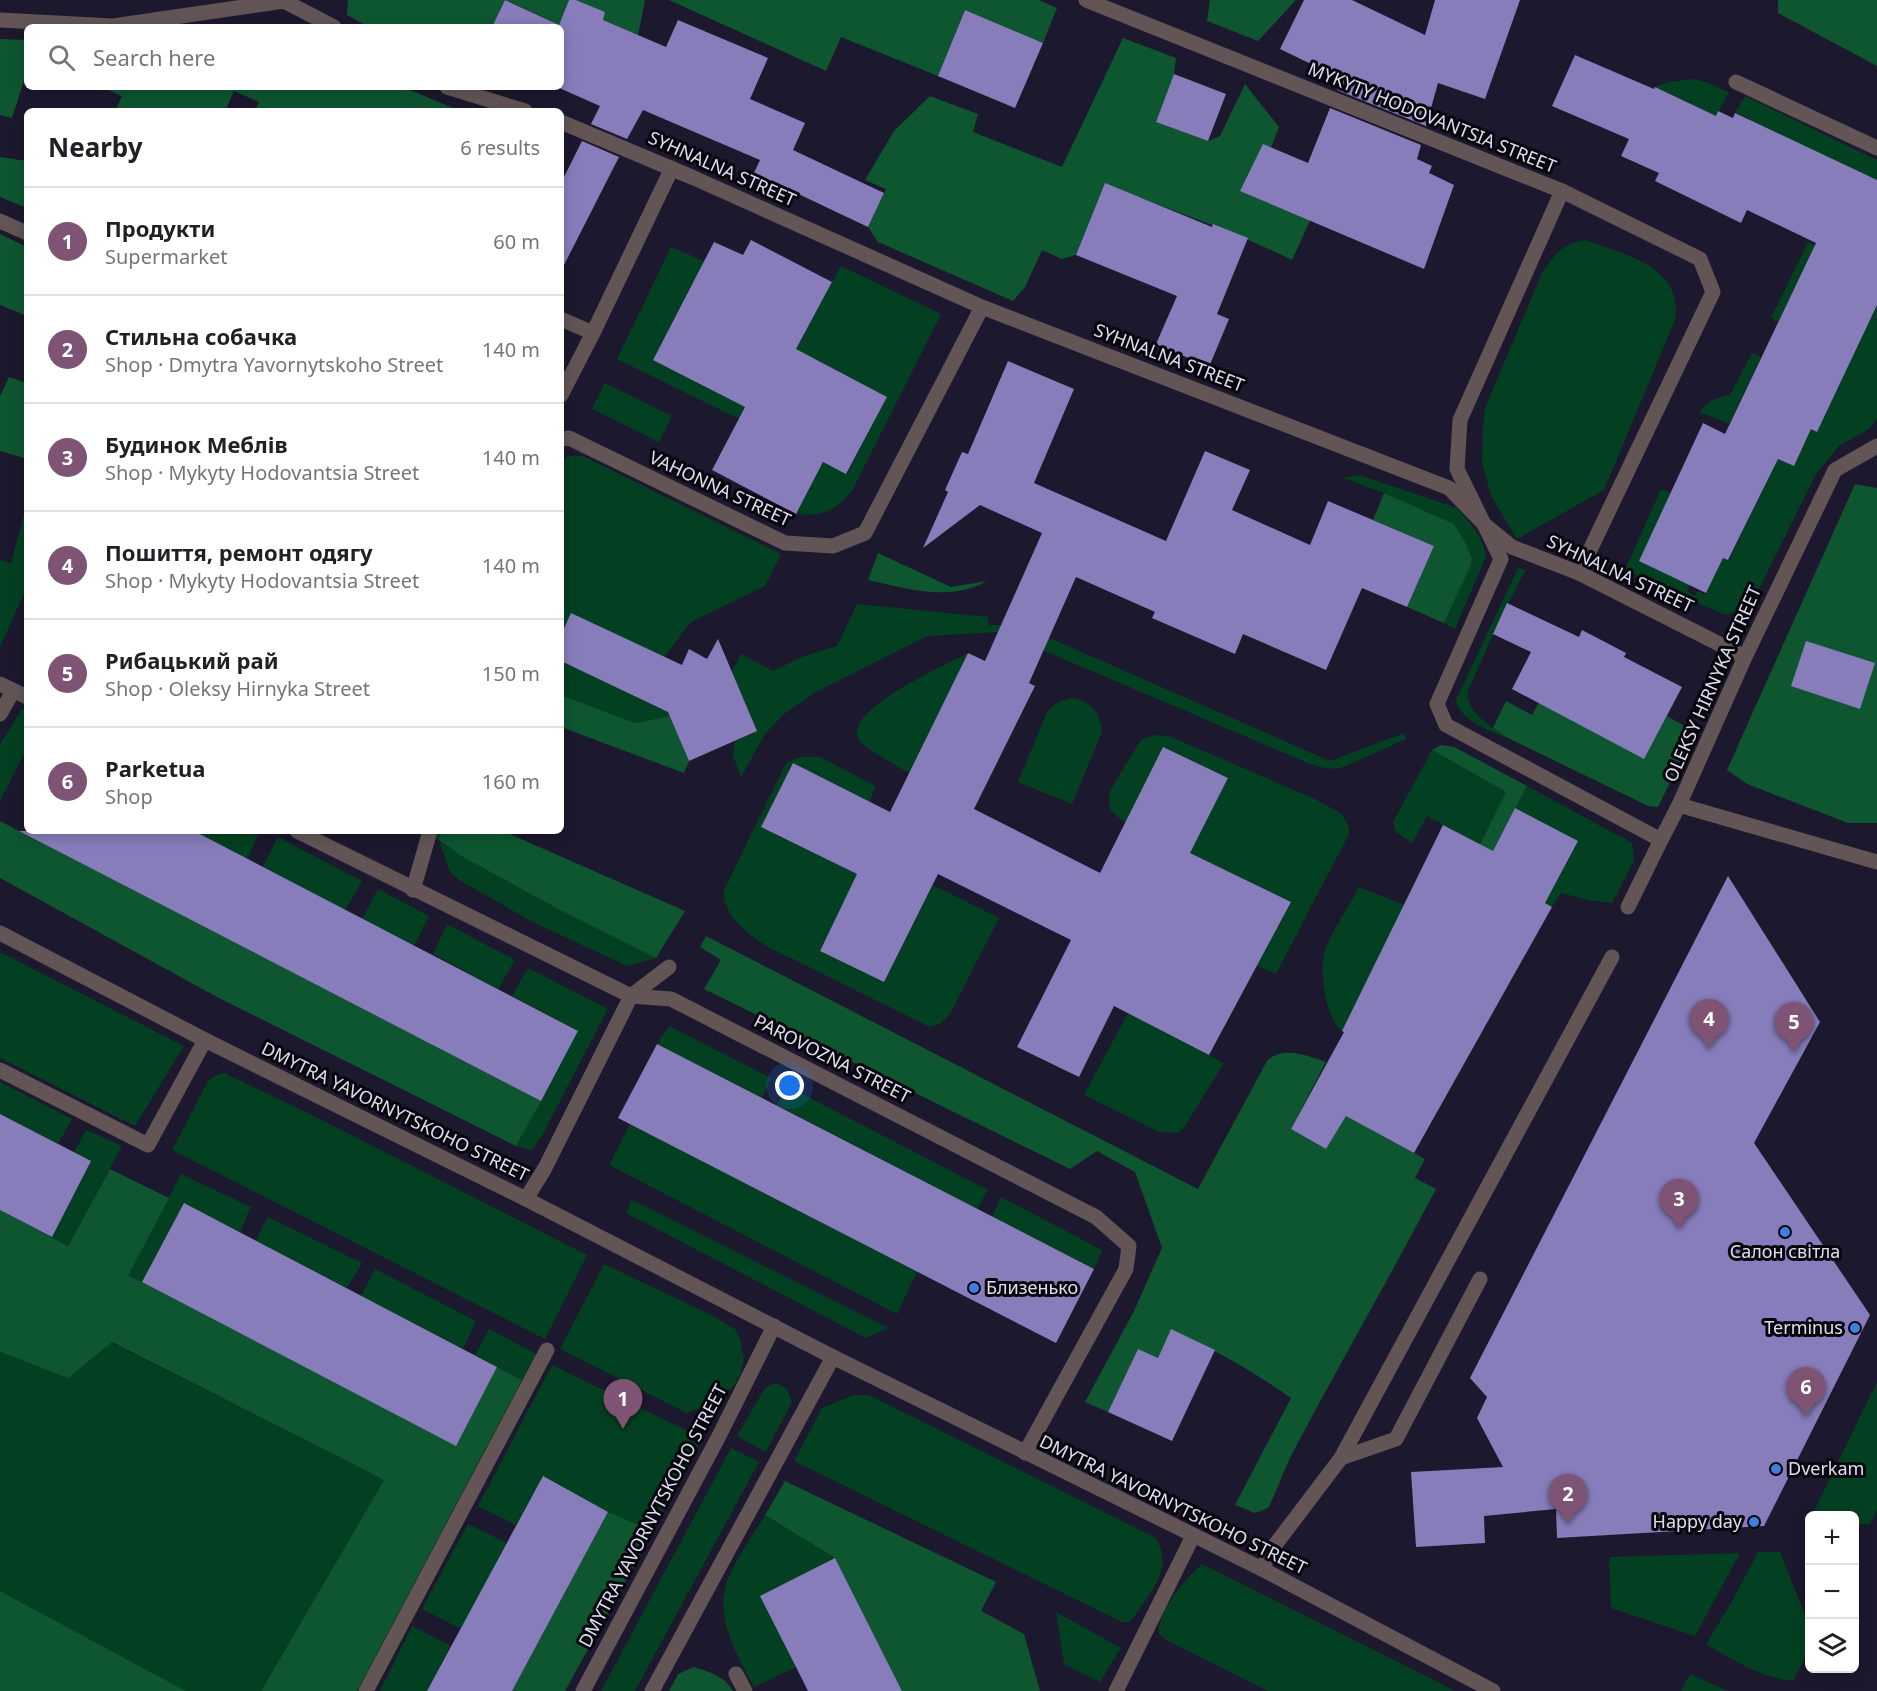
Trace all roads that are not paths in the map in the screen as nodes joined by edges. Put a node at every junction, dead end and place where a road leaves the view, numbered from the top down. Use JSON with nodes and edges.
{"nodes":[{"id":1,"x":285,"y":0,"type":"edge"},
{"id":2,"x":1086,"y":0,"type":"edge"},
{"id":3,"x":0,"y":21,"type":"edge"},
{"id":4,"x":68,"y":24,"type":"edge"},
{"id":5,"x":126,"y":24,"type":"edge"},
{"id":6,"x":329,"y":24,"type":"edge"},
{"id":7,"x":1736,"y":82,"type":"dead end"},
{"id":8,"x":457,"y":90,"type":"edge"},
{"id":9,"x":515,"y":108,"type":"edge"},
{"id":10,"x":564,"y":123,"type":"edge"},
{"id":11,"x":1877,"y":148,"type":"edge"},
{"id":12,"x":672,"y":168,"type":"junction"},
{"id":13,"x":1562,"y":191,"type":"junction"},
{"id":14,"x":0,"y":221,"type":"edge"},
{"id":15,"x":24,"y":232,"type":"edge"},
{"id":16,"x":982,"y":307,"type":"junction"},
{"id":17,"x":564,"y":320,"type":"edge"},
{"id":18,"x":593,"y":333,"type":"junction"},
{"id":19,"x":564,"y":388,"type":"edge"},
{"id":20,"x":564,"y":439,"type":"edge"},
{"id":21,"x":1877,"y":446,"type":"edge"},
{"id":22,"x":1485,"y":525,"type":"junction"},
{"id":23,"x":1579,"y":573,"type":"junction"},
{"id":24,"x":1745,"y":657,"type":"junction"},
{"id":25,"x":13,"y":691,"type":"edge"},
{"id":26,"x":0,"y":714,"type":"edge"},
{"id":27,"x":1679,"y":805,"type":"junction"},
{"id":28,"x":303,"y":834,"type":"edge"},
{"id":29,"x":429,"y":834,"type":"edge"},
{"id":30,"x":1661,"y":840,"type":"junction"},
{"id":31,"x":1877,"y":862,"type":"edge"},
{"id":32,"x":413,"y":890,"type":"junction"},
{"id":33,"x":1628,"y":907,"type":"dead end"},
{"id":34,"x":0,"y":933,"type":"edge"},
{"id":35,"x":1612,"y":957,"type":"dead end"},
{"id":36,"x":669,"y":967,"type":"dead end"},
{"id":37,"x":631,"y":996,"type":"junction"},
{"id":38,"x":205,"y":1040,"type":"junction"},
{"id":39,"x":0,"y":1070,"type":"edge"},
{"id":40,"x":526,"y":1199,"type":"junction"},
{"id":41,"x":1480,"y":1279,"type":"dead end"},
{"id":42,"x":774,"y":1326,"type":"junction"},
{"id":43,"x":547,"y":1350,"type":"dead end"},
{"id":44,"x":833,"y":1357,"type":"junction"},
{"id":45,"x":1025,"y":1453,"type":"junction"},
{"id":46,"x":1341,"y":1458,"type":"junction"},
{"id":47,"x":1193,"y":1536,"type":"junction"},
{"id":48,"x":1262,"y":1569,"type":"junction"},
{"id":49,"x":736,"y":1674,"type":"dead end"},
{"id":50,"x":366,"y":1691,"type":"edge"},
{"id":51,"x":583,"y":1691,"type":"edge"},
{"id":52,"x":652,"y":1691,"type":"edge"},
{"id":53,"x":745,"y":1691,"type":"edge"},
{"id":54,"x":1116,"y":1691,"type":"edge"},
{"id":55,"x":1494,"y":1691,"type":"edge"}],
"edges":[{"from":1,"to":5,"type":"street"},
{"from":1,"to":6,"type":"street"},
{"from":2,"to":13,"type":"street","name":"MYKYTY HODOVANTSIA STREET"},
{"from":3,"to":4,"type":"street"},
{"from":7,"to":11,"type":"street"},
{"from":8,"to":9,"type":"street"},
{"from":10,"to":12,"type":"street","name":"SYHNALNA STREET"},
{"from":12,"to":16,"type":"street","name":"SYHNALNA STREET"},
{"from":12,"to":18,"type":"street"},
{"from":13,"to":22,"type":"street","name":"MYKYTY HODOVANTSIA STREET"},
{"from":13,"to":23,"type":"street"},
{"from":14,"to":15,"type":"street"},
{"from":16,"to":20,"type":"street","name":"VAHONNA STREET"},
{"from":16,"to":22,"type":"street","name":"SYHNALNA STREET"},
{"from":17,"to":18,"type":"street"},
{"from":18,"to":19,"type":"street"},
{"from":21,"to":24,"type":"street","name":"OLEKSY HIRNYKA STREET"},
{"from":22,"to":23,"type":"street","name":"SYHNALNA STREET"},
{"from":22,"to":30,"type":"street","name":"MYKYTY HODOVANTSIA STREET"},
{"from":23,"to":24,"type":"street","name":"SYHNALNA STREET"},
{"from":24,"to":27,"type":"street","name":"OLEKSY HIRNYKA STREET"},
{"from":25,"to":26,"type":"street"},
{"from":27,"to":30,"type":"street"},
{"from":27,"to":31,"type":"street","name":"OLEKSY HIRNYKA STREET"},
{"from":28,"to":32,"type":"street","name":"PAROVOZNA STREET"},
{"from":29,"to":32,"type":"street"},
{"from":30,"to":33,"type":"street"},
{"from":32,"to":37,"type":"street","name":"PAROVOZNA STREET"},
{"from":34,"to":38,"type":"street","name":"DMYTRA YAVORNYTSKOHO STREET"},
{"from":35,"to":46,"type":"street"},
{"from":36,"to":37,"type":"street"},
{"from":37,"to":40,"type":"street"},
{"from":37,"to":45,"type":"street","name":"PAROVOZNA STREET"},
{"from":38,"to":39,"type":"street"},
{"from":38,"to":40,"type":"street","name":"DMYTRA YAVORNYTSKOHO STREET"},
{"from":40,"to":42,"type":"street","name":"DMYTRA YAVORNYTSKOHO STREET"},
{"from":41,"to":46,"type":"street"},
{"from":42,"to":44,"type":"street","name":"DMYTRA YAVORNYTSKOHO STREET"},
{"from":42,"to":51,"type":"street","name":"DMYTRA YAVORNYTSKOHO STREET"},
{"from":43,"to":50,"type":"street"},
{"from":44,"to":45,"type":"street","name":"DMYTRA YAVORNYTSKOHO STREET"},
{"from":44,"to":52,"type":"street"},
{"from":45,"to":47,"type":"street","name":"DMYTRA YAVORNYTSKOHO STREET"},
{"from":46,"to":48,"type":"street"},
{"from":47,"to":48,"type":"street","name":"DMYTRA YAVORNYTSKOHO STREET"},
{"from":47,"to":54,"type":"street"},
{"from":48,"to":55,"type":"street","name":"DMYTRA YAVORNYTSKOHO STREET"},
{"from":49,"to":53,"type":"street"}]}
